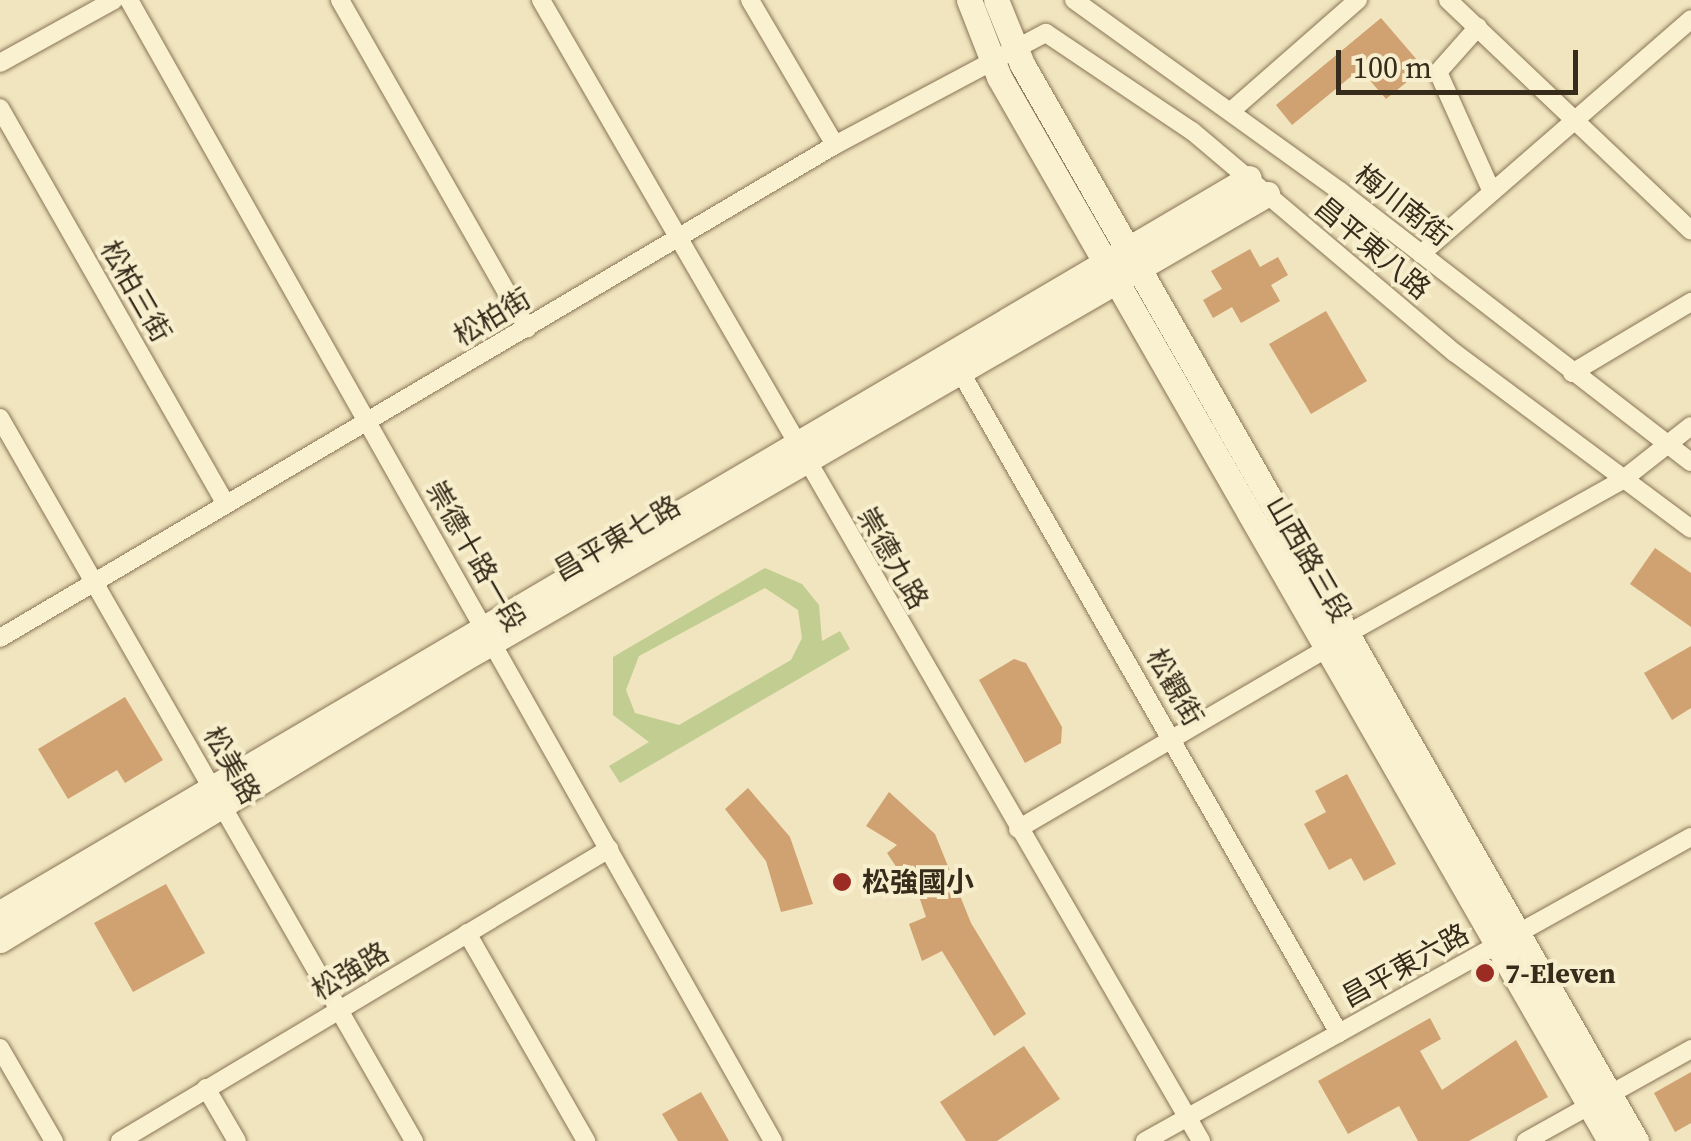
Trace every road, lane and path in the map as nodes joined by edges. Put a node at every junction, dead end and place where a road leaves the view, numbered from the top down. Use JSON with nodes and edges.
{"nodes":[{"id":1,"x":114,"y":0,"type":"edge"},
{"id":2,"x":129,"y":0,"type":"edge"},
{"id":3,"x":340,"y":0,"type":"edge"},
{"id":4,"x":541,"y":0,"type":"edge"},
{"id":5,"x":750,"y":0,"type":"edge"},
{"id":6,"x":969,"y":0,"type":"edge"},
{"id":7,"x":996,"y":0,"type":"edge"},
{"id":8,"x":1074,"y":0,"type":"edge"},
{"id":9,"x":1358,"y":0,"type":"edge"},
{"id":10,"x":1448,"y":0,"type":"edge"},
{"id":11,"x":1691,"y":19,"type":"edge"},
{"id":12,"x":1478,"y":27,"type":"junction"},
{"id":13,"x":1015,"y":51,"type":"junction"},
{"id":14,"x":988,"y":59,"type":"junction"},
{"id":15,"x":0,"y":63,"type":"edge"},
{"id":16,"x":0,"y":108,"type":"edge"},
{"id":17,"x":1231,"y":111,"type":"junction"},
{"id":18,"x":1578,"y":118,"type":"junction"},
{"id":19,"x":835,"y":145,"type":"junction"},
{"id":20,"x":1258,"y":186,"type":"junction"},
{"id":21,"x":1491,"y":190,"type":"junction"},
{"id":22,"x":1691,"y":231,"type":"edge"},
{"id":23,"x":679,"y":240,"type":"junction"},
{"id":24,"x":1421,"y":254,"type":"junction"},
{"id":25,"x":1121,"y":264,"type":"junction"},
{"id":26,"x":1691,"y":302,"type":"edge"},
{"id":27,"x":527,"y":328,"type":"junction"},
{"id":28,"x":960,"y":370,"type":"junction"},
{"id":29,"x":1572,"y":372,"type":"junction"},
{"id":30,"x":0,"y":418,"type":"edge"},
{"id":31,"x":367,"y":420,"type":"junction"},
{"id":32,"x":1691,"y":426,"type":"edge"},
{"id":33,"x":1666,"y":444,"type":"junction"},
{"id":34,"x":802,"y":454,"type":"junction"},
{"id":35,"x":1691,"y":462,"type":"edge"},
{"id":36,"x":1621,"y":480,"type":"junction"},
{"id":37,"x":224,"y":501,"type":"junction"},
{"id":38,"x":1691,"y":529,"type":"edge"},
{"id":39,"x":94,"y":581,"type":"junction"},
{"id":40,"x":489,"y":634,"type":"junction"},
{"id":41,"x":0,"y":638,"type":"edge"},
{"id":42,"x":1336,"y":642,"type":"junction"},
{"id":43,"x":1172,"y":739,"type":"junction"},
{"id":44,"x":217,"y":795,"type":"junction"},
{"id":45,"x":1018,"y":829,"type":"junction"},
{"id":46,"x":1691,"y":836,"type":"edge"},
{"id":47,"x":608,"y":849,"type":"junction"},
{"id":48,"x":0,"y":913,"type":"edge"},
{"id":49,"x":467,"y":933,"type":"junction"},
{"id":50,"x":0,"y":940,"type":"edge"},
{"id":51,"x":1507,"y":941,"type":"junction"},
{"id":52,"x":339,"y":1010,"type":"junction"},
{"id":53,"x":1339,"y":1033,"type":"junction"},
{"id":54,"x":0,"y":1048,"type":"edge"},
{"id":55,"x":1691,"y":1048,"type":"edge"},
{"id":56,"x":206,"y":1088,"type":"junction"},
{"id":57,"x":1600,"y":1100,"type":"junction"},
{"id":58,"x":1187,"y":1117,"type":"junction"},
{"id":59,"x":54,"y":1141,"type":"edge"},
{"id":60,"x":120,"y":1141,"type":"edge"},
{"id":61,"x":236,"y":1141,"type":"edge"},
{"id":62,"x":414,"y":1141,"type":"edge"},
{"id":63,"x":586,"y":1141,"type":"edge"},
{"id":64,"x":774,"y":1141,"type":"edge"},
{"id":65,"x":1145,"y":1141,"type":"edge"},
{"id":66,"x":1200,"y":1141,"type":"edge"},
{"id":67,"x":1526,"y":1141,"type":"edge"},
{"id":68,"x":1610,"y":1141,"type":"edge"},
{"id":69,"x":1636,"y":1141,"type":"edge"}],
"edges":[{"from":1,"to":15,"type":"street"},
{"from":2,"to":31,"type":"street","name":"崇德十路一段"},
{"from":3,"to":27,"type":"street"},
{"from":4,"to":23,"type":"street","name":"崇德九路"},
{"from":5,"to":19,"type":"street"},
{"from":6,"to":14,"type":"street","name":"山西路三段"},
{"from":7,"to":13,"type":"street","name":"山西路三段"},
{"from":8,"to":17,"type":"street","name":"梅川南街"},
{"from":9,"to":17,"type":"street"},
{"from":10,"to":12,"type":"street"},
{"from":11,"to":18,"type":"street"},
{"from":12,"to":18,"type":"street"},
{"from":12,"to":21,"type":"street"},
{"from":13,"to":14,"type":"street","name":"松柏街"},
{"from":13,"to":20,"type":"street","name":"昌平東八路"},
{"from":13,"to":25,"type":"street","name":"山西路三段"},
{"from":14,"to":19,"type":"street","name":"松柏街"},
{"from":14,"to":25,"type":"street","name":"山西路三段"},
{"from":16,"to":37,"type":"street","name":"松柏三街"},
{"from":17,"to":24,"type":"street","name":"梅川南街"},
{"from":18,"to":21,"type":"street"},
{"from":18,"to":22,"type":"street"},
{"from":19,"to":23,"type":"street","name":"松柏街"},
{"from":20,"to":25,"type":"street","name":"昌平東七路"},
{"from":20,"to":36,"type":"street","name":"昌平東八路"},
{"from":21,"to":24,"type":"street"},
{"from":23,"to":27,"type":"street","name":"松柏街"},
{"from":23,"to":34,"type":"street","name":"崇德九路"},
{"from":24,"to":29,"type":"street","name":"梅川南街"},
{"from":25,"to":28,"type":"street","name":"昌平東七路"},
{"from":25,"to":34,"type":"street","name":"昌平東七路"},
{"from":25,"to":42,"type":"street","name":"山西路三段"},
{"from":26,"to":29,"type":"street"},
{"from":27,"to":31,"type":"street","name":"松柏街"},
{"from":28,"to":34,"type":"street","name":"昌平東七路"},
{"from":28,"to":43,"type":"street","name":"松觀街"},
{"from":29,"to":33,"type":"street","name":"梅川南街"},
{"from":30,"to":39,"type":"street","name":"松美路"},
{"from":31,"to":37,"type":"street","name":"松柏街"},
{"from":31,"to":40,"type":"street","name":"崇德十路一段"},
{"from":32,"to":33,"type":"street"},
{"from":33,"to":35,"type":"street","name":"梅川南街"},
{"from":33,"to":36,"type":"street"},
{"from":34,"to":40,"type":"street","name":"昌平東七路"},
{"from":34,"to":45,"type":"street","name":"崇德九路"},
{"from":36,"to":38,"type":"street","name":"昌平東八路"},
{"from":36,"to":42,"type":"street"},
{"from":37,"to":39,"type":"street","name":"松柏街"},
{"from":39,"to":41,"type":"street","name":"松柏街"},
{"from":39,"to":44,"type":"street","name":"松美路"},
{"from":40,"to":44,"type":"street","name":"昌平東七路"},
{"from":40,"to":47,"type":"street","name":"崇德十路一段"},
{"from":42,"to":43,"type":"street"},
{"from":42,"to":51,"type":"street","name":"山西路三段"},
{"from":43,"to":45,"type":"street"},
{"from":43,"to":53,"type":"street","name":"松觀街"},
{"from":44,"to":48,"type":"street","name":"昌平東七路"},
{"from":44,"to":50,"type":"street","name":"昌平東七路"},
{"from":44,"to":52,"type":"street","name":"松美路"},
{"from":45,"to":58,"type":"street","name":"崇德九路"},
{"from":46,"to":51,"type":"street","name":"昌平東六路"},
{"from":47,"to":49,"type":"street","name":"松強路"},
{"from":47,"to":64,"type":"street","name":"崇德十路一段"},
{"from":49,"to":52,"type":"street","name":"松強路"},
{"from":49,"to":63,"type":"street"},
{"from":51,"to":53,"type":"street","name":"昌平東六路"},
{"from":51,"to":57,"type":"street","name":"山西路三段"},
{"from":52,"to":56,"type":"street","name":"松強路"},
{"from":52,"to":62,"type":"street","name":"松美路"},
{"from":53,"to":58,"type":"street","name":"昌平東六路"},
{"from":54,"to":59,"type":"street"},
{"from":55,"to":57,"type":"street"},
{"from":56,"to":60,"type":"street","name":"松強路"},
{"from":56,"to":61,"type":"street"},
{"from":57,"to":67,"type":"street"},
{"from":57,"to":68,"type":"street","name":"山西路三段"},
{"from":57,"to":69,"type":"street","name":"山西路三段"},
{"from":58,"to":65,"type":"street","name":"昌平東六路"},
{"from":58,"to":66,"type":"street","name":"崇德九路"}]}
